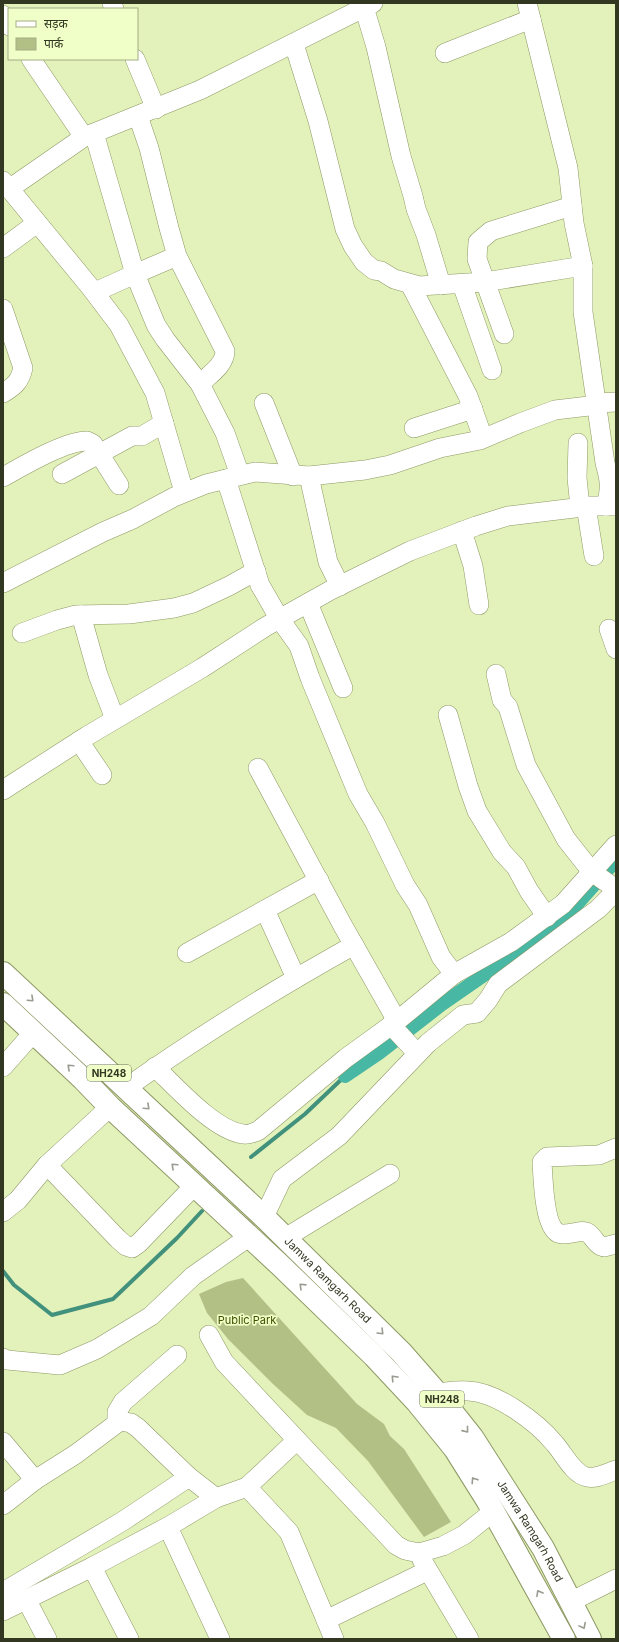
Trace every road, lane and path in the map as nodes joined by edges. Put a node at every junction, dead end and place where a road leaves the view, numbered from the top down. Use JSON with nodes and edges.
{"nodes":[{"id":1,"x":368,"y":5,"type":"edge"},
{"id":2,"x":529,"y":11,"type":"edge"},
{"id":3,"x":294,"y":44,"type":"junction"},
{"id":4,"x":445,"y":53,"type":"dead end"},
{"id":5,"x":32,"y":60,"type":"edge"},
{"id":6,"x":135,"y":60,"type":"edge"},
{"id":7,"x":156,"y":109,"type":"junction"},
{"id":8,"x":138,"y":116,"type":"junction"},
{"id":9,"x":89,"y":135,"type":"junction"},
{"id":10,"x":6,"y":185,"type":"edge"},
{"id":11,"x":572,"y":206,"type":"junction"},
{"id":12,"x":37,"y":223,"type":"junction"},
{"id":13,"x":3,"y":248,"type":"edge"},
{"id":14,"x":177,"y":256,"type":"junction"},
{"id":15,"x":583,"y":266,"type":"junction"},
{"id":16,"x":135,"y":274,"type":"junction"},
{"id":17,"x":485,"y":282,"type":"junction"},
{"id":18,"x":410,"y":284,"type":"junction"},
{"id":19,"x":462,"y":284,"type":"junction"},
{"id":20,"x":441,"y":285,"type":"junction"},
{"id":21,"x":95,"y":292,"type":"junction"},
{"id":22,"x":3,"y":308,"type":"edge"},
{"id":23,"x":504,"y":334,"type":"dead end"},
{"id":24,"x":492,"y":370,"type":"dead end"},
{"id":25,"x":200,"y":384,"type":"junction"},
{"id":26,"x":3,"y":392,"type":"edge"},
{"id":27,"x":609,"y":401,"type":"edge"},
{"id":28,"x":264,"y":403,"type":"dead end"},
{"id":29,"x":473,"y":409,"type":"junction"},
{"id":30,"x":164,"y":423,"type":"junction"},
{"id":31,"x":414,"y":428,"type":"dead end"},
{"id":32,"x":483,"y":438,"type":"junction"},
{"id":33,"x":578,"y":443,"type":"dead end"},
{"id":34,"x":99,"y":453,"type":"junction"},
{"id":35,"x":62,"y":474,"type":"dead end"},
{"id":36,"x":301,"y":476,"type":"junction"},
{"id":37,"x":3,"y":477,"type":"edge"},
{"id":38,"x":233,"y":477,"type":"junction"},
{"id":39,"x":119,"y":485,"type":"dead end"},
{"id":40,"x":184,"y":492,"type":"junction"},
{"id":41,"x":611,"y":506,"type":"edge"},
{"id":42,"x":583,"y":507,"type":"junction"},
{"id":43,"x":462,"y":531,"type":"junction"},
{"id":44,"x":594,"y":556,"type":"dead end"},
{"id":45,"x":256,"y":571,"type":"junction"},
{"id":46,"x":3,"y":583,"type":"edge"},
{"id":47,"x":340,"y":586,"type":"junction"},
{"id":48,"x":308,"y":603,"type":"junction"},
{"id":49,"x":479,"y":605,"type":"dead end"},
{"id":50,"x":81,"y":615,"type":"junction"},
{"id":51,"x":279,"y":618,"type":"junction"},
{"id":52,"x":609,"y":629,"type":"dead end"},
{"id":53,"x":22,"y":633,"type":"dead end"},
{"id":54,"x":616,"y":649,"type":"edge"},
{"id":55,"x":496,"y":674,"type":"dead end"},
{"id":56,"x":343,"y":688,"type":"dead end"},
{"id":57,"x":448,"y":715,"type":"dead end"},
{"id":58,"x":115,"y":719,"type":"junction"},
{"id":59,"x":79,"y":741,"type":"junction"},
{"id":60,"x":258,"y":768,"type":"dead end"},
{"id":61,"x":102,"y":775,"type":"dead end"},
{"id":62,"x":3,"y":790,"type":"edge"},
{"id":63,"x":616,"y":845,"type":"edge"},
{"id":64,"x":318,"y":880,"type":"junction"},
{"id":65,"x":606,"y":883,"type":"edge"},
{"id":66,"x":265,"y":910,"type":"junction"},
{"id":67,"x":547,"y":917,"type":"junction"},
{"id":68,"x":354,"y":945,"type":"junction"},
{"id":69,"x":187,"y":953,"type":"dead end"},
{"id":70,"x":3,"y":973,"type":"edge"},
{"id":71,"x":454,"y":974,"type":"junction"},
{"id":72,"x":296,"y":978,"type":"junction"},
{"id":73,"x":3,"y":1004,"type":"edge"},
{"id":74,"x":394,"y":1025,"type":"junction"},
{"id":75,"x":33,"y":1033,"type":"junction"},
{"id":76,"x":413,"y":1048,"type":"junction"},
{"id":77,"x":3,"y":1067,"type":"edge"},
{"id":78,"x":155,"y":1067,"type":"junction"},
{"id":79,"x":126,"y":1088,"type":"junction"},
{"id":80,"x":110,"y":1107,"type":"junction"},
{"id":81,"x":616,"y":1148,"type":"edge"},
{"id":82,"x":47,"y":1165,"type":"junction"},
{"id":83,"x":390,"y":1174,"type":"dead end"},
{"id":84,"x":199,"y":1189,"type":"junction"},
{"id":85,"x":3,"y":1212,"type":"edge"},
{"id":86,"x":264,"y":1217,"type":"junction"},
{"id":87,"x":250,"y":1236,"type":"junction"},
{"id":88,"x":284,"y":1238,"type":"junction"},
{"id":89,"x":616,"y":1244,"type":"edge"},
{"id":90,"x":209,"y":1335,"type":"dead end"},
{"id":91,"x":178,"y":1355,"type":"dead end"},
{"id":92,"x":3,"y":1358,"type":"edge"},
{"id":93,"x":437,"y":1393,"type":"junction"},
{"id":94,"x":117,"y":1423,"type":"junction"},
{"id":95,"x":297,"y":1440,"type":"junction"},
{"id":96,"x":3,"y":1442,"type":"edge"},
{"id":97,"x":616,"y":1470,"type":"edge"},
{"id":98,"x":189,"y":1477,"type":"junction"},
{"id":99,"x":35,"y":1480,"type":"junction"},
{"id":100,"x":247,"y":1487,"type":"junction"},
{"id":101,"x":505,"y":1487,"type":"junction"},
{"id":102,"x":216,"y":1498,"type":"junction"},
{"id":103,"x":3,"y":1505,"type":"edge"},
{"id":104,"x":491,"y":1505,"type":"junction"},
{"id":105,"x":168,"y":1527,"type":"junction"},
{"id":106,"x":419,"y":1553,"type":"junction"},
{"id":107,"x":92,"y":1567,"type":"junction"},
{"id":108,"x":427,"y":1571,"type":"junction"},
{"id":109,"x":616,"y":1579,"type":"edge"},
{"id":110,"x":3,"y":1592,"type":"edge"},
{"id":111,"x":26,"y":1599,"type":"junction"},
{"id":112,"x":570,"y":1602,"type":"junction"},
{"id":113,"x":3,"y":1612,"type":"edge"},
{"id":114,"x":326,"y":1620,"type":"junction"},
{"id":115,"x":47,"y":1639,"type":"edge"},
{"id":116,"x":129,"y":1639,"type":"edge"},
{"id":117,"x":220,"y":1639,"type":"edge"},
{"id":118,"x":334,"y":1639,"type":"edge"},
{"id":119,"x":468,"y":1639,"type":"edge"},
{"id":120,"x":564,"y":1639,"type":"edge"},
{"id":121,"x":590,"y":1639,"type":"edge"}],
"edges":[{"from":1,"to":3,"type":"street"},
{"from":1,"to":20,"type":"street"},
{"from":2,"to":4,"type":"street"},
{"from":2,"to":11,"type":"street"},
{"from":3,"to":7,"type":"street"},
{"from":3,"to":18,"type":"street"},
{"from":5,"to":9,"type":"street"},
{"from":6,"to":7,"type":"street"},
{"from":7,"to":8,"type":"street"},
{"from":8,"to":9,"type":"street"},
{"from":8,"to":14,"type":"street"},
{"from":9,"to":10,"type":"street"},
{"from":9,"to":16,"type":"street"},
{"from":10,"to":12,"type":"street"},
{"from":11,"to":15,"type":"street"},
{"from":11,"to":17,"type":"street"},
{"from":12,"to":13,"type":"street"},
{"from":12,"to":21,"type":"street"},
{"from":14,"to":16,"type":"street"},
{"from":14,"to":25,"type":"street"},
{"from":15,"to":17,"type":"street"},
{"from":15,"to":27,"type":"street"},
{"from":16,"to":21,"type":"street"},
{"from":16,"to":25,"type":"street"},
{"from":17,"to":19,"type":"street"},
{"from":17,"to":23,"type":"street"},
{"from":18,"to":20,"type":"street"},
{"from":18,"to":29,"type":"street"},
{"from":19,"to":20,"type":"street"},
{"from":19,"to":24,"type":"street"},
{"from":21,"to":30,"type":"street"},
{"from":22,"to":26,"type":"street"},
{"from":25,"to":38,"type":"street"},
{"from":27,"to":32,"type":"street"},
{"from":27,"to":41,"type":"street"},
{"from":28,"to":36,"type":"street"},
{"from":29,"to":31,"type":"street"},
{"from":29,"to":32,"type":"street"},
{"from":30,"to":34,"type":"street"},
{"from":30,"to":40,"type":"street"},
{"from":32,"to":36,"type":"street"},
{"from":33,"to":42,"type":"street"},
{"from":34,"to":35,"type":"street"},
{"from":34,"to":37,"type":"street"},
{"from":34,"to":39,"type":"street"},
{"from":36,"to":38,"type":"street"},
{"from":36,"to":47,"type":"street"},
{"from":38,"to":40,"type":"street"},
{"from":38,"to":45,"type":"street"},
{"from":40,"to":46,"type":"street"},
{"from":41,"to":42,"type":"street"},
{"from":42,"to":43,"type":"street"},
{"from":42,"to":44,"type":"street"},
{"from":43,"to":47,"type":"street"},
{"from":43,"to":49,"type":"street"},
{"from":45,"to":50,"type":"street"},
{"from":45,"to":51,"type":"street"},
{"from":47,"to":48,"type":"street"},
{"from":48,"to":51,"type":"street"},
{"from":48,"to":56,"type":"street"},
{"from":50,"to":53,"type":"street"},
{"from":50,"to":58,"type":"street"},
{"from":51,"to":58,"type":"street"},
{"from":51,"to":71,"type":"street"},
{"from":52,"to":54,"type":"street"},
{"from":55,"to":65,"type":"street"},
{"from":57,"to":67,"type":"street"},
{"from":58,"to":59,"type":"street"},
{"from":59,"to":61,"type":"street"},
{"from":59,"to":62,"type":"street"},
{"from":60,"to":64,"type":"street"},
{"from":63,"to":65,"type":"street"},
{"from":64,"to":66,"type":"street"},
{"from":64,"to":68,"type":"street"},
{"from":65,"to":67,"type":"street"},
{"from":65,"to":76,"type":"street"},
{"from":66,"to":69,"type":"street"},
{"from":66,"to":72,"type":"street"},
{"from":67,"to":71,"type":"street"},
{"from":68,"to":72,"type":"street"},
{"from":68,"to":74,"type":"street"},
{"from":70,"to":79,"type":"highway","name":"Jamwa Ramgarh Road","number":"NH248","one_way":true},
{"from":71,"to":74,"type":"street"},
{"from":72,"to":78,"type":"street"},
{"from":73,"to":75,"type":"highway","name":"Jamwa Ramgarh Road","number":"NH248"},
{"from":74,"to":76,"type":"street"},
{"from":74,"to":78,"type":"street"},
{"from":75,"to":77,"type":"street"},
{"from":80,"to":75,"type":"highway","name":"Jamwa Ramgarh Road","number":"NH248","one_way":true},
{"from":76,"to":86,"type":"street"},
{"from":78,"to":79,"type":"street"},
{"from":79,"to":86,"type":"highway","name":"Jamwa Ramgarh Road","number":"NH248","one_way":true},
{"from":80,"to":82,"type":"street"},
{"from":84,"to":80,"type":"highway","name":"Jamwa Ramgarh Road","number":"NH248","one_way":true},
{"from":81,"to":89,"type":"street"},
{"from":82,"to":84,"type":"street"},
{"from":82,"to":85,"type":"street"},
{"from":83,"to":88,"type":"street"},
{"from":84,"to":87,"type":"highway","name":"Jamwa Ramgarh Road","number":"NH248"},
{"from":86,"to":88,"type":"highway","name":"Jamwa Ramgarh Road","number":"NH248"},
{"from":87,"to":92,"type":"street"},
{"from":104,"to":87,"type":"highway","name":"Jamwa Ramgarh Road","number":"NH248","one_way":true},
{"from":88,"to":93,"type":"highway","name":"Jamwa Ramgarh Road","number":"NH248","one_way":true},
{"from":90,"to":95,"type":"street"},
{"from":91,"to":94,"type":"street"},
{"from":93,"to":97,"type":"street"},
{"from":93,"to":101,"type":"highway","name":"Jamwa Ramgarh Road","number":"NH248","one_way":true},
{"from":94,"to":98,"type":"street"},
{"from":94,"to":99,"type":"street"},
{"from":95,"to":100,"type":"street"},
{"from":95,"to":106,"type":"street"},
{"from":96,"to":99,"type":"street"},
{"from":98,"to":102,"type":"street"},
{"from":98,"to":110,"type":"street"},
{"from":99,"to":103,"type":"street"},
{"from":100,"to":102,"type":"street"},
{"from":100,"to":114,"type":"street"},
{"from":101,"to":104,"type":"highway"},
{"from":101,"to":112,"type":"highway","name":"Jamwa Ramgarh Road","number":"NH248"},
{"from":102,"to":105,"type":"street"},
{"from":104,"to":106,"type":"street"},
{"from":120,"to":104,"type":"highway","name":"Jamwa Ramgarh Road","number":"NH248","one_way":true},
{"from":105,"to":107,"type":"street"},
{"from":105,"to":117,"type":"street"},
{"from":106,"to":108,"type":"street"},
{"from":107,"to":111,"type":"street"},
{"from":107,"to":116,"type":"street"},
{"from":108,"to":114,"type":"street"},
{"from":108,"to":119,"type":"street"},
{"from":109,"to":112,"type":"street"},
{"from":111,"to":113,"type":"street"},
{"from":111,"to":115,"type":"street"},
{"from":112,"to":121,"type":"highway","name":"Jamwa Ramgarh Road","number":"NH248","one_way":true},
{"from":114,"to":118,"type":"street"}]}
